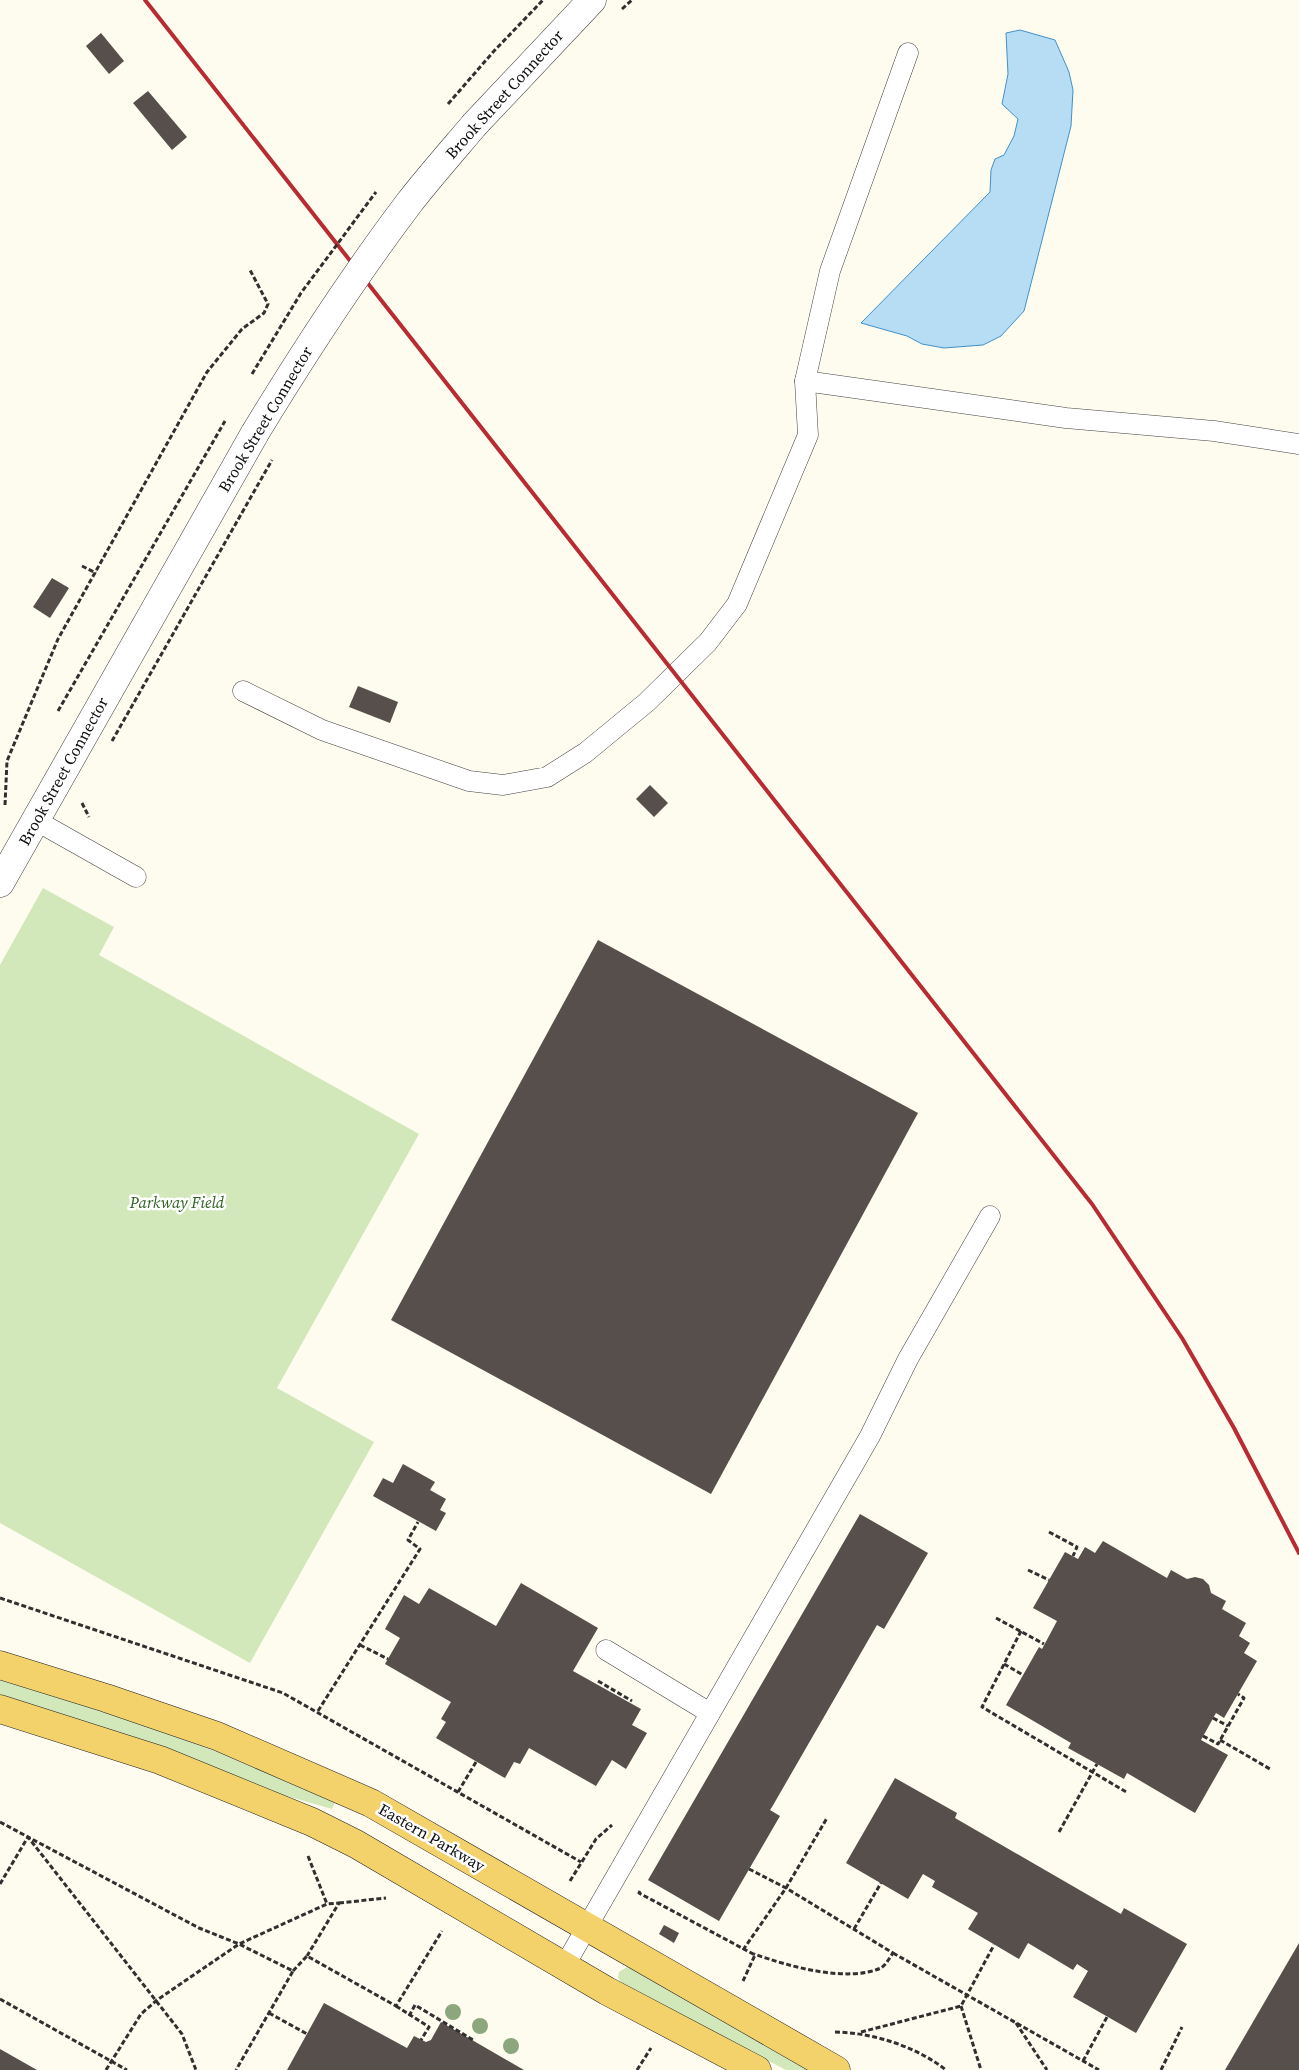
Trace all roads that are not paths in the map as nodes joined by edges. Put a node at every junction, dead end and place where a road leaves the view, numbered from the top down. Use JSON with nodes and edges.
{"nodes":[{"id":1,"x":592,"y":0,"type":"edge"},
{"id":2,"x":908,"y":53,"type":"dead end"},
{"id":3,"x":805,"y":381,"type":"junction"},
{"id":4,"x":1299,"y":444,"type":"edge"},
{"id":5,"x":244,"y":692,"type":"dead end"},
{"id":6,"x":35,"y":820,"type":"junction"},
{"id":7,"x":136,"y":877,"type":"dead end"},
{"id":8,"x":0,"y":883,"type":"edge"},
{"id":9,"x":990,"y":1216,"type":"dead end"},
{"id":10,"x":606,"y":1650,"type":"dead end"},
{"id":11,"x":0,"y":1665,"type":"edge"},
{"id":12,"x":0,"y":1709,"type":"edge"},
{"id":13,"x":710,"y":1713,"type":"junction"},
{"id":14,"x":587,"y":1926,"type":"junction"},
{"id":15,"x":565,"y":1965,"type":"junction"},
{"id":16,"x":758,"y":2070,"type":"edge"},
{"id":17,"x":836,"y":2070,"type":"edge"}],
"edges":[{"from":1,"to":6,"type":"street","name":"Brook Street Connector","bridge":true},
{"from":2,"to":3,"type":"lane"},
{"from":3,"to":4,"type":"lane"},
{"from":3,"to":5,"type":"lane"},
{"from":6,"to":7,"type":"lane"},
{"from":6,"to":8,"type":"street","name":"Brook Street Connector"},
{"from":9,"to":13,"type":"lane"},
{"from":10,"to":13,"type":"lane"},
{"from":11,"to":14,"type":"main road","name":"Eastern Parkway"},
{"from":12,"to":15,"type":"main road"},
{"from":13,"to":14,"type":"lane"},
{"from":14,"to":15,"type":"lane"},
{"from":14,"to":17,"type":"main road","name":"Eastern Parkway"},
{"from":15,"to":16,"type":"main road"}]}
